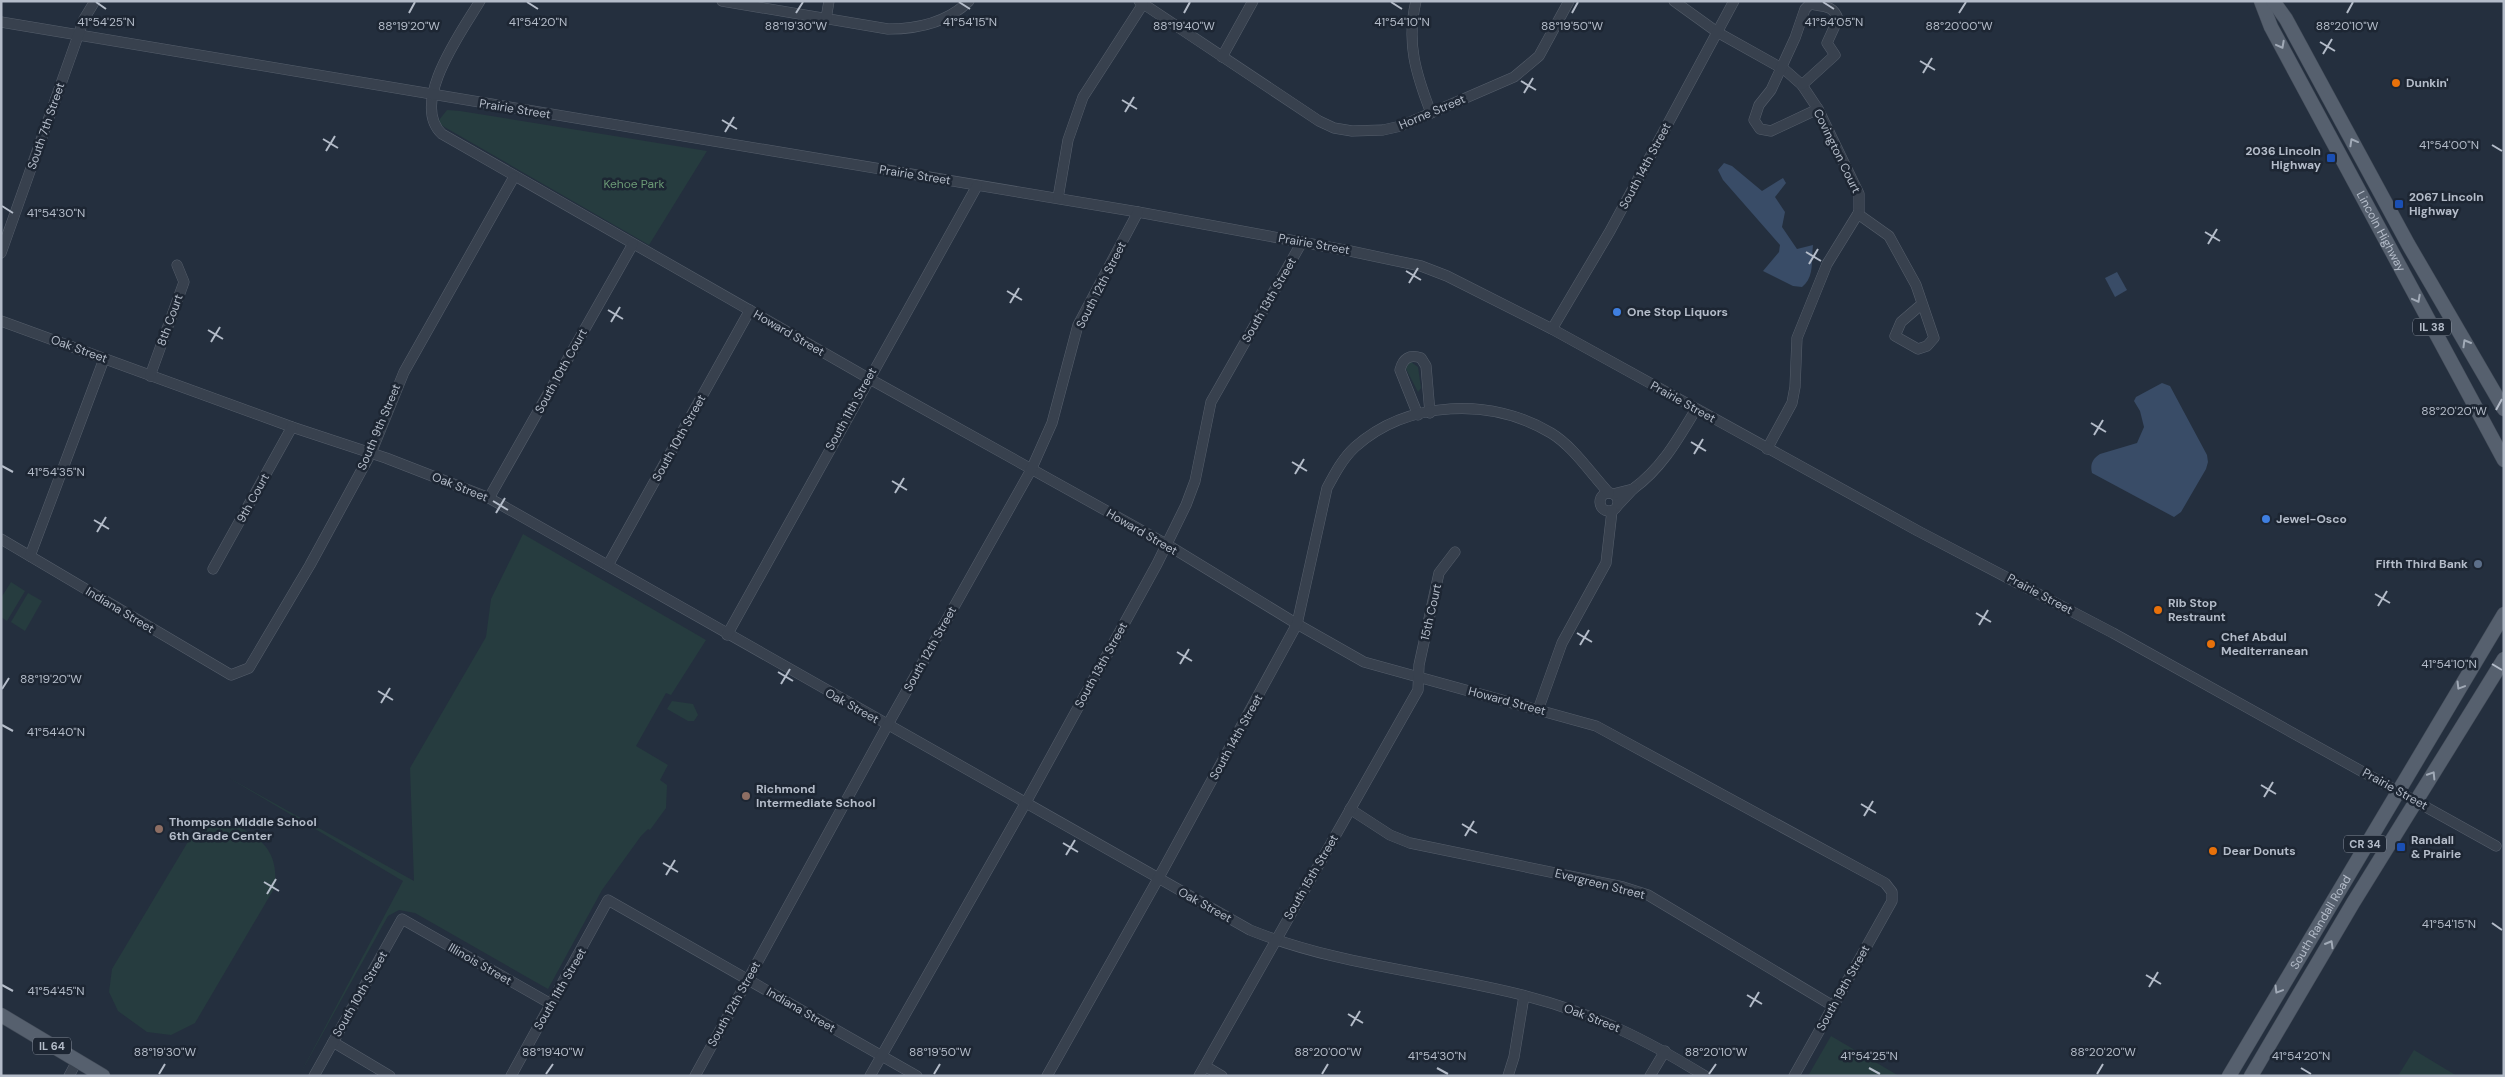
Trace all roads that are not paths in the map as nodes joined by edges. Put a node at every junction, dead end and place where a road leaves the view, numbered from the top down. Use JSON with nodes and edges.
{"nodes":[{"id":1,"x":95,"y":1,"type":"edge"},
{"id":2,"x":480,"y":1,"type":"edge"},
{"id":3,"x":722,"y":1,"type":"edge"},
{"id":4,"x":829,"y":1,"type":"edge"},
{"id":5,"x":969,"y":1,"type":"edge"},
{"id":6,"x":1253,"y":1,"type":"edge"},
{"id":7,"x":1416,"y":1,"type":"edge"},
{"id":8,"x":1569,"y":1,"type":"edge"},
{"id":9,"x":1674,"y":1,"type":"edge"},
{"id":10,"x":1734,"y":1,"type":"edge"},
{"id":11,"x":2261,"y":1,"type":"edge"},
{"id":12,"x":2273,"y":1,"type":"edge"},
{"id":13,"x":1141,"y":2,"type":"edge"},
{"id":14,"x":826,"y":19,"type":"junction"},
{"id":15,"x":1,"y":22,"type":"edge"},
{"id":16,"x":1717,"y":32,"type":"junction"},
{"id":17,"x":78,"y":34,"type":"junction"},
{"id":18,"x":1222,"y":58,"type":"junction"},
{"id":19,"x":1781,"y":68,"type":"junction"},
{"id":20,"x":1802,"y":85,"type":"junction"},
{"id":21,"x":434,"y":96,"type":"junction"},
{"id":22,"x":1818,"y":109,"type":"junction"},
{"id":23,"x":1430,"y":113,"type":"junction"},
{"id":24,"x":514,"y":177,"type":"junction"},
{"id":25,"x":977,"y":186,"type":"junction"},
{"id":26,"x":1058,"y":198,"type":"junction"},
{"id":27,"x":1138,"y":212,"type":"junction"},
{"id":28,"x":1858,"y":214,"type":"junction"},
{"id":29,"x":1302,"y":242,"type":"junction"},
{"id":30,"x":633,"y":244,"type":"junction"},
{"id":31,"x":1,"y":253,"type":"edge"},
{"id":32,"x":178,"y":265,"type":"dead end"},
{"id":33,"x":1922,"y":304,"type":"dead end"},
{"id":34,"x":750,"y":310,"type":"junction"},
{"id":35,"x":1,"y":320,"type":"edge"},
{"id":36,"x":1552,"y":329,"type":"junction"},
{"id":37,"x":104,"y":359,"type":"junction"},
{"id":38,"x":150,"y":376,"type":"junction"},
{"id":39,"x":868,"y":378,"type":"junction"},
{"id":40,"x":1696,"y":409,"type":"junction"},
{"id":41,"x":2504,"y":409,"type":"edge"},
{"id":42,"x":1430,"y":412,"type":"junction"},
{"id":43,"x":1418,"y":415,"type":"junction"},
{"id":44,"x":292,"y":427,"type":"junction"},
{"id":45,"x":1767,"y":449,"type":"junction"},
{"id":46,"x":371,"y":453,"type":"junction"},
{"id":47,"x":2504,"y":460,"type":"edge"},
{"id":48,"x":1031,"y":470,"type":"junction"},
{"id":49,"x":1593,"y":475,"type":"junction"},
{"id":50,"x":1633,"y":489,"type":"junction"},
{"id":51,"x":1611,"y":493,"type":"junction"},
{"id":52,"x":489,"y":498,"type":"junction"},
{"id":53,"x":1608,"y":506,"type":"junction"},
{"id":54,"x":1,"y":539,"type":"edge"},
{"id":55,"x":1166,"y":544,"type":"junction"},
{"id":56,"x":1455,"y":552,"type":"dead end"},
{"id":57,"x":30,"y":556,"type":"junction"},
{"id":58,"x":608,"y":565,"type":"junction"},
{"id":59,"x":213,"y":569,"type":"dead end"},
{"id":60,"x":2504,"y":614,"type":"edge"},
{"id":61,"x":1296,"y":624,"type":"junction"},
{"id":62,"x":727,"y":634,"type":"junction"},
{"id":63,"x":2504,"y":659,"type":"edge"},
{"id":64,"x":240,"y":674,"type":"joint"},
{"id":65,"x":2504,"y":675,"type":"edge"},
{"id":66,"x":1418,"y":677,"type":"junction"},
{"id":67,"x":2482,"y":693,"type":"junction"},
{"id":68,"x":1538,"y":710,"type":"junction"},
{"id":69,"x":887,"y":725,"type":"junction"},
{"id":70,"x":2397,"y":790,"type":"junction"},
{"id":71,"x":2416,"y":801,"type":"junction"},
{"id":72,"x":1025,"y":804,"type":"junction"},
{"id":73,"x":1350,"y":809,"type":"junction"},
{"id":74,"x":2496,"y":846,"type":"dead end"},
{"id":75,"x":1158,"y":879,"type":"junction"},
{"id":76,"x":1892,"y":901,"type":"joint"},
{"id":77,"x":608,"y":902,"type":"joint"},
{"id":78,"x":410,"y":924,"type":"joint"},
{"id":79,"x":1275,"y":940,"type":"junction"},
{"id":80,"x":748,"y":979,"type":"junction"},
{"id":81,"x":1524,"y":996,"type":"junction"},
{"id":82,"x":551,"y":1004,"type":"junction"},
{"id":83,"x":1833,"y":1006,"type":"junction"},
{"id":84,"x":1,"y":1015,"type":"edge"},
{"id":85,"x":332,"y":1042,"type":"junction"},
{"id":86,"x":1664,"y":1051,"type":"junction"},
{"id":87,"x":881,"y":1056,"type":"junction"},
{"id":88,"x":77,"y":1061,"type":"junction"},
{"id":89,"x":1205,"y":1066,"type":"junction"},
{"id":90,"x":513,"y":1075,"type":"edge"},
{"id":91,"x":69,"y":1076,"type":"edge"},
{"id":92,"x":103,"y":1076,"type":"edge"},
{"id":93,"x":314,"y":1076,"type":"edge"},
{"id":94,"x":390,"y":1076,"type":"edge"},
{"id":95,"x":695,"y":1076,"type":"edge"},
{"id":96,"x":870,"y":1076,"type":"edge"},
{"id":97,"x":917,"y":1076,"type":"edge"},
{"id":98,"x":1047,"y":1076,"type":"edge"},
{"id":99,"x":1199,"y":1076,"type":"edge"},
{"id":100,"x":1222,"y":1076,"type":"edge"},
{"id":101,"x":1508,"y":1076,"type":"edge"},
{"id":102,"x":1650,"y":1076,"type":"edge"},
{"id":103,"x":1705,"y":1076,"type":"edge"},
{"id":104,"x":1794,"y":1076,"type":"edge"},
{"id":105,"x":2229,"y":1076,"type":"edge"},
{"id":106,"x":2251,"y":1076,"type":"edge"}],
"edges":[{"from":1,"to":17,"type":"street","name":"South 7th Street"},
{"from":2,"to":21,"type":"street"},
{"from":3,"to":14,"type":"street"},
{"from":4,"to":14,"type":"street"},
{"from":5,"to":14,"type":"street"},
{"from":6,"to":18,"type":"street"},
{"from":7,"to":23,"type":"street"},
{"from":8,"to":23,"type":"street","name":"Horne Street"},
{"from":9,"to":16,"type":"street"},
{"from":10,"to":16,"type":"street","name":"South 14th Street"},
{"from":11,"to":47,"type":"main road","name":"Lincoln Highway","number":"IL 38","one_way":true},
{"from":41,"to":12,"type":"main road","name":"Lincoln Highway","number":"IL 38","one_way":true},
{"from":13,"to":18,"type":"street","name":"Horne Street"},
{"from":13,"to":26,"type":"street"},
{"from":15,"to":17,"type":"street","name":"Prairie Street"},
{"from":16,"to":19,"type":"street","name":"Covington Court"},
{"from":16,"to":36,"type":"street","name":"South 14th Street"},
{"from":17,"to":21,"type":"street","name":"Prairie Street"},
{"from":17,"to":31,"type":"street","name":"South 7th Street"},
{"from":18,"to":23,"type":"street","name":"Horne Street"},
{"from":19,"to":20,"type":"street","name":"Covington Court"},
{"from":19,"to":20,"type":"street"},
{"from":19,"to":22,"type":"street"},
{"from":20,"to":22,"type":"street","name":"Covington Court"},
{"from":21,"to":24,"type":"street","name":"Howard Street"},
{"from":21,"to":25,"type":"street","name":"Prairie Street"},
{"from":22,"to":28,"type":"street","name":"Covington Court"},
{"from":24,"to":30,"type":"street","name":"Howard Street"},
{"from":24,"to":46,"type":"street","name":"South 9th Street"},
{"from":25,"to":26,"type":"street","name":"Prairie Street"},
{"from":25,"to":39,"type":"street","name":"South 11th Street"},
{"from":26,"to":27,"type":"street","name":"Prairie Street"},
{"from":27,"to":29,"type":"street","name":"Prairie Street"},
{"from":27,"to":48,"type":"street","name":"South 12th Street"},
{"from":28,"to":33,"type":"street"},
{"from":28,"to":45,"type":"street"},
{"from":29,"to":36,"type":"street","name":"Prairie Street"},
{"from":29,"to":55,"type":"street","name":"South 13th Street"},
{"from":30,"to":34,"type":"street","name":"Howard Street"},
{"from":30,"to":52,"type":"street","name":"South 10th Court"},
{"from":32,"to":38,"type":"street","name":"8th Court"},
{"from":34,"to":39,"type":"street","name":"Howard Street"},
{"from":34,"to":58,"type":"street","name":"South 10th Street"},
{"from":35,"to":37,"type":"street","name":"Oak Street"},
{"from":36,"to":40,"type":"street","name":"Prairie Street"},
{"from":37,"to":38,"type":"street","name":"Oak Street"},
{"from":37,"to":57,"type":"street"},
{"from":38,"to":44,"type":"street","name":"Oak Street"},
{"from":39,"to":48,"type":"street","name":"Howard Street"},
{"from":39,"to":62,"type":"street","name":"South 11th Street"},
{"from":40,"to":45,"type":"street","name":"Prairie Street"},
{"from":40,"to":50,"type":"street"},
{"from":42,"to":43,"type":"street","name":"South 14th Street"},
{"from":42,"to":43,"type":"street"},
{"from":42,"to":49,"type":"street","name":"South 14th Street"},
{"from":43,"to":61,"type":"street","name":"South 14th Street"},
{"from":44,"to":46,"type":"street","name":"Oak Street"},
{"from":44,"to":59,"type":"street","name":"9th Court"},
{"from":45,"to":70,"type":"street","name":"Prairie Street"},
{"from":46,"to":52,"type":"street","name":"Oak Street"},
{"from":46,"to":64,"type":"street","name":"South 9th Street"},
{"from":48,"to":55,"type":"street","name":"Howard Street"},
{"from":48,"to":69,"type":"street","name":"South 12th Street"},
{"from":49,"to":51,"type":"street","name":"South 14th Street"},
{"from":49,"to":53,"type":"street","name":"South 14th Street"},
{"from":50,"to":51,"type":"street"},
{"from":50,"to":53,"type":"street"},
{"from":51,"to":53,"type":"street"},
{"from":51,"to":53,"type":"street","name":"South 14th Street"},
{"from":52,"to":58,"type":"street","name":"Oak Street"},
{"from":53,"to":68,"type":"street"},
{"from":54,"to":57,"type":"street","name":"Indiana Street"},
{"from":55,"to":61,"type":"street","name":"Howard Street"},
{"from":55,"to":72,"type":"street","name":"South 13th Street"},
{"from":56,"to":66,"type":"street","name":"15th Court"},
{"from":57,"to":64,"type":"street","name":"Indiana Street"},
{"from":58,"to":62,"type":"street","name":"Oak Street"},
{"from":60,"to":70,"type":"main road","name":"South Randall Road","number":"CR 34","one_way":true},
{"from":61,"to":66,"type":"street","name":"Howard Street"},
{"from":61,"to":75,"type":"street","name":"South 14th Street"},
{"from":62,"to":69,"type":"street","name":"Oak Street"},
{"from":63,"to":67,"type":"main road","name":"South Randall Road","number":"CR 34"},
{"from":65,"to":67,"type":"main road"},
{"from":66,"to":68,"type":"street","name":"Howard Street"},
{"from":66,"to":73,"type":"street","name":"South 15th Street"},
{"from":71,"to":67,"type":"main road","name":"South Randall Road","number":"CR 34","one_way":true},
{"from":68,"to":76,"type":"street","name":"Howard Street"},
{"from":69,"to":72,"type":"street","name":"Oak Street"},
{"from":69,"to":80,"type":"street","name":"South 12th Street"},
{"from":70,"to":71,"type":"street","name":"Prairie Street"},
{"from":70,"to":105,"type":"main road","name":"South Randall Road","number":"CR 34","one_way":true},
{"from":71,"to":74,"type":"street","name":"Prairie Street"},
{"from":106,"to":71,"type":"main road","name":"South Randall Road","number":"CR 34","one_way":true},
{"from":72,"to":75,"type":"street","name":"Oak Street"},
{"from":72,"to":87,"type":"street","name":"South 13th Street"},
{"from":73,"to":79,"type":"street","name":"South 15th Street"},
{"from":73,"to":83,"type":"street","name":"Evergreen Street"},
{"from":75,"to":79,"type":"street","name":"Oak Street"},
{"from":75,"to":98,"type":"street","name":"South 14th Street"},
{"from":76,"to":83,"type":"street","name":"South 19th Street"},
{"from":77,"to":80,"type":"street","name":"Indiana Street"},
{"from":77,"to":82,"type":"street","name":"South 11th Street"},
{"from":78,"to":82,"type":"street","name":"Illinois Street"},
{"from":78,"to":85,"type":"street","name":"South 10th Street"},
{"from":79,"to":81,"type":"street","name":"Oak Street"},
{"from":79,"to":89,"type":"street","name":"South 15th Street"},
{"from":80,"to":87,"type":"street","name":"Indiana Street"},
{"from":80,"to":95,"type":"street","name":"South 12th Street"},
{"from":81,"to":86,"type":"street","name":"Oak Street"},
{"from":81,"to":101,"type":"street"},
{"from":82,"to":90,"type":"street","name":"South 11th Street"},
{"from":83,"to":104,"type":"street","name":"South 19th Street"},
{"from":84,"to":88,"type":"main road","number":"IL 64"},
{"from":85,"to":93,"type":"street","name":"South 10th Street"},
{"from":85,"to":94,"type":"street"},
{"from":86,"to":102,"type":"street"},
{"from":86,"to":103,"type":"street","name":"Oak Street"},
{"from":87,"to":96,"type":"street","name":"South 13th Street"},
{"from":87,"to":97,"type":"street","name":"Indiana Street"},
{"from":88,"to":91,"type":"street"},
{"from":88,"to":92,"type":"main road","number":"IL 64"},
{"from":89,"to":99,"type":"street","name":"South 15th Street"},
{"from":89,"to":100,"type":"street"}]}
